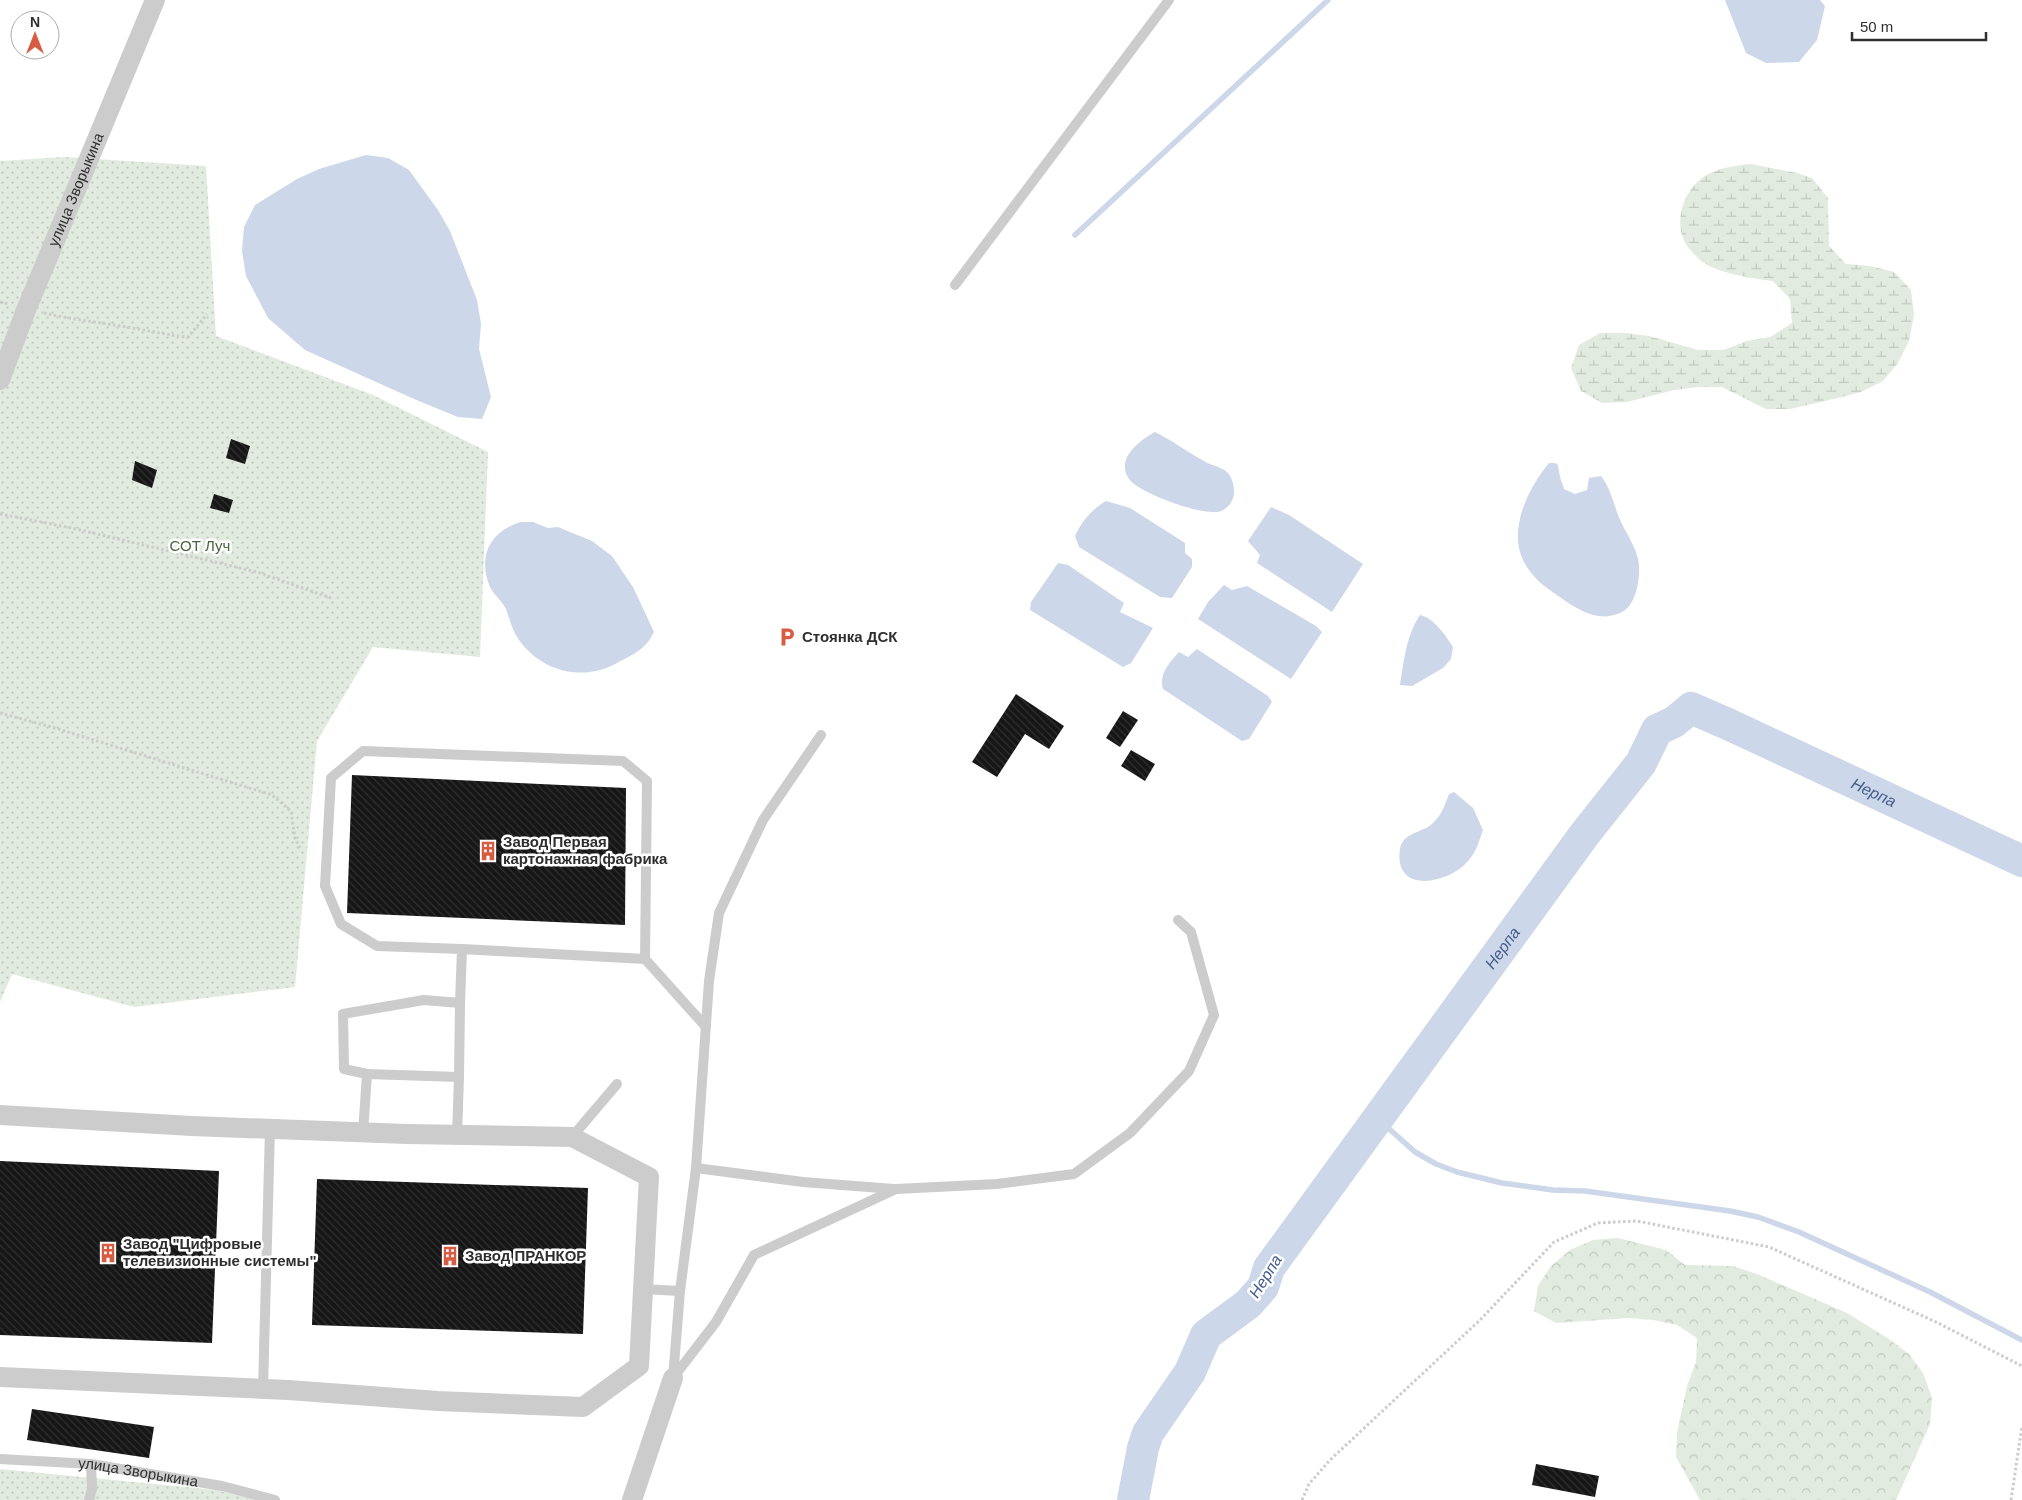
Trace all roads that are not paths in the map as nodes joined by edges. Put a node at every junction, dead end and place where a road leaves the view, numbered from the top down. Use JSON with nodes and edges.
{"nodes":[{"id":1,"x":155,"y":0,"type":"edge"},
{"id":2,"x":1169,"y":0,"type":"edge"},
{"id":3,"x":954,"y":284,"type":"dead end"},
{"id":4,"x":0,"y":380,"type":"edge"},
{"id":5,"x":821,"y":734,"type":"dead end"},
{"id":6,"x":1178,"y":920,"type":"dead end"},
{"id":7,"x":462,"y":949,"type":"junction"},
{"id":8,"x":645,"y":959,"type":"junction"},
{"id":9,"x":460,"y":1003,"type":"junction"},
{"id":10,"x":706,"y":1027,"type":"junction"},
{"id":11,"x":368,"y":1074,"type":"junction"},
{"id":12,"x":459,"y":1077,"type":"junction"},
{"id":13,"x":617,"y":1084,"type":"dead end"},
{"id":14,"x":0,"y":1115,"type":"edge"},
{"id":15,"x":270,"y":1128,"type":"junction"},
{"id":16,"x":363,"y":1133,"type":"junction"},
{"id":17,"x":456,"y":1135,"type":"junction"},
{"id":18,"x":572,"y":1137,"type":"junction"},
{"id":19,"x":696,"y":1168,"type":"junction"},
{"id":20,"x":896,"y":1189,"type":"junction"},
{"id":21,"x":643,"y":1289,"type":"junction"},
{"id":22,"x":680,"y":1291,"type":"junction"},
{"id":23,"x":0,"y":1377,"type":"edge"},
{"id":24,"x":673,"y":1378,"type":"junction"},
{"id":25,"x":263,"y":1389,"type":"junction"},
{"id":26,"x":0,"y":1459,"type":"edge"},
{"id":27,"x":91,"y":1464,"type":"junction"},
{"id":28,"x":89,"y":1500,"type":"edge"},
{"id":29,"x":275,"y":1500,"type":"edge"},
{"id":30,"x":632,"y":1500,"type":"edge"}],
"edges":[{"from":1,"to":4,"type":"street","name":"улица Зворыкина"},
{"from":2,"to":3,"type":"lane"},
{"from":5,"to":10,"type":"lane"},
{"from":6,"to":20,"type":"lane"},
{"from":7,"to":8,"type":"lane"},
{"from":7,"to":8,"type":"lane"},
{"from":7,"to":9,"type":"lane"},
{"from":8,"to":10,"type":"lane"},
{"from":9,"to":11,"type":"lane"},
{"from":9,"to":12,"type":"lane"},
{"from":10,"to":19,"type":"lane"},
{"from":11,"to":12,"type":"lane"},
{"from":11,"to":16,"type":"lane"},
{"from":12,"to":17,"type":"lane"},
{"from":13,"to":18,"type":"lane"},
{"from":14,"to":15,"type":"street"},
{"from":15,"to":16,"type":"street"},
{"from":15,"to":25,"type":"lane"},
{"from":16,"to":17,"type":"street"},
{"from":17,"to":18,"type":"street"},
{"from":18,"to":21,"type":"street"},
{"from":19,"to":20,"type":"lane"},
{"from":19,"to":22,"type":"lane"},
{"from":20,"to":24,"type":"lane"},
{"from":21,"to":22,"type":"lane"},
{"from":21,"to":25,"type":"street"},
{"from":22,"to":24,"type":"lane"},
{"from":23,"to":25,"type":"street"},
{"from":24,"to":30,"type":"street"},
{"from":26,"to":27,"type":"lane","name":"улица Зворыкина"},
{"from":27,"to":28,"type":"lane"},
{"from":27,"to":29,"type":"lane","name":"улица Зворыкина"}]}
